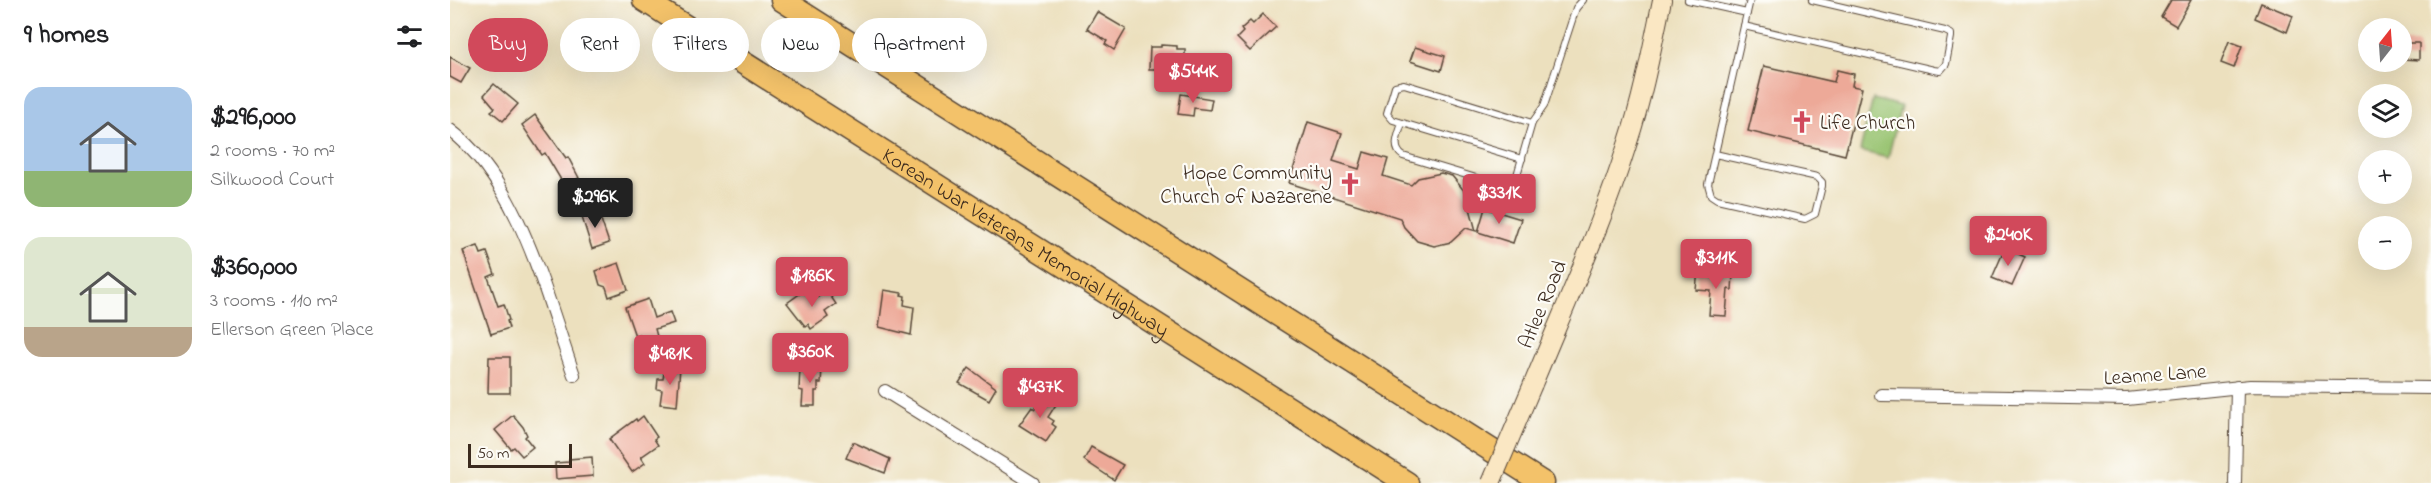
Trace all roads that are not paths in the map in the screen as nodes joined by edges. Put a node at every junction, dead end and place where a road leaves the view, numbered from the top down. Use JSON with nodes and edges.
{"nodes":[{"id":1,"x":644,"y":0,"type":"edge"},
{"id":2,"x":782,"y":0,"type":"edge"},
{"id":3,"x":1583,"y":0,"type":"edge"},
{"id":4,"x":1662,"y":0,"type":"edge"},
{"id":5,"x":1688,"y":0,"type":"edge"},
{"id":6,"x":1750,"y":0,"type":"edge"},
{"id":7,"x":1812,"y":0,"type":"edge"},
{"id":8,"x":1747,"y":13,"type":"junction"},
{"id":9,"x":1744,"y":26,"type":"junction"},
{"id":10,"x":1402,"y":123,"type":"junction"},
{"id":11,"x":1532,"y":123,"type":"junction"},
{"id":12,"x":450,"y":130,"type":"edge"},
{"id":13,"x":1715,"y":154,"type":"junction"},
{"id":14,"x":1522,"y":159,"type":"junction"},
{"id":15,"x":574,"y":375,"type":"dead end"},
{"id":16,"x":2236,"y":387,"type":"junction"},
{"id":17,"x":2431,"y":388,"type":"edge"},
{"id":18,"x":885,"y":391,"type":"dead end"},
{"id":19,"x":1881,"y":395,"type":"dead end"},
{"id":20,"x":1033,"y":483,"type":"edge"},
{"id":21,"x":1407,"y":483,"type":"edge"},
{"id":22,"x":1491,"y":483,"type":"edge"},
{"id":23,"x":1543,"y":483,"type":"edge"},
{"id":24,"x":2235,"y":483,"type":"edge"}],
"edges":[{"from":1,"to":21,"type":"highway","name":"Korean War Veterans Memorial Highway"},
{"from":2,"to":23,"type":"highway"},
{"from":3,"to":11,"type":"lane"},
{"from":4,"to":22,"type":"main road","name":"Atlee Road","bridge":true},
{"from":5,"to":8,"type":"lane"},
{"from":6,"to":8,"type":"lane"},
{"from":7,"to":9,"type":"lane"},
{"from":8,"to":9,"type":"lane"},
{"from":9,"to":13,"type":"lane"},
{"from":10,"to":11,"type":"lane"},
{"from":10,"to":14,"type":"lane"},
{"from":10,"to":14,"type":"lane"},
{"from":11,"to":14,"type":"lane"},
{"from":12,"to":15,"type":"street"},
{"from":13,"to":13,"type":"lane"},
{"from":16,"to":17,"type":"street","name":"Leanne Lane"},
{"from":16,"to":19,"type":"street","name":"Leanne Lane"},
{"from":16,"to":24,"type":"street"},
{"from":18,"to":20,"type":"street"}]}
